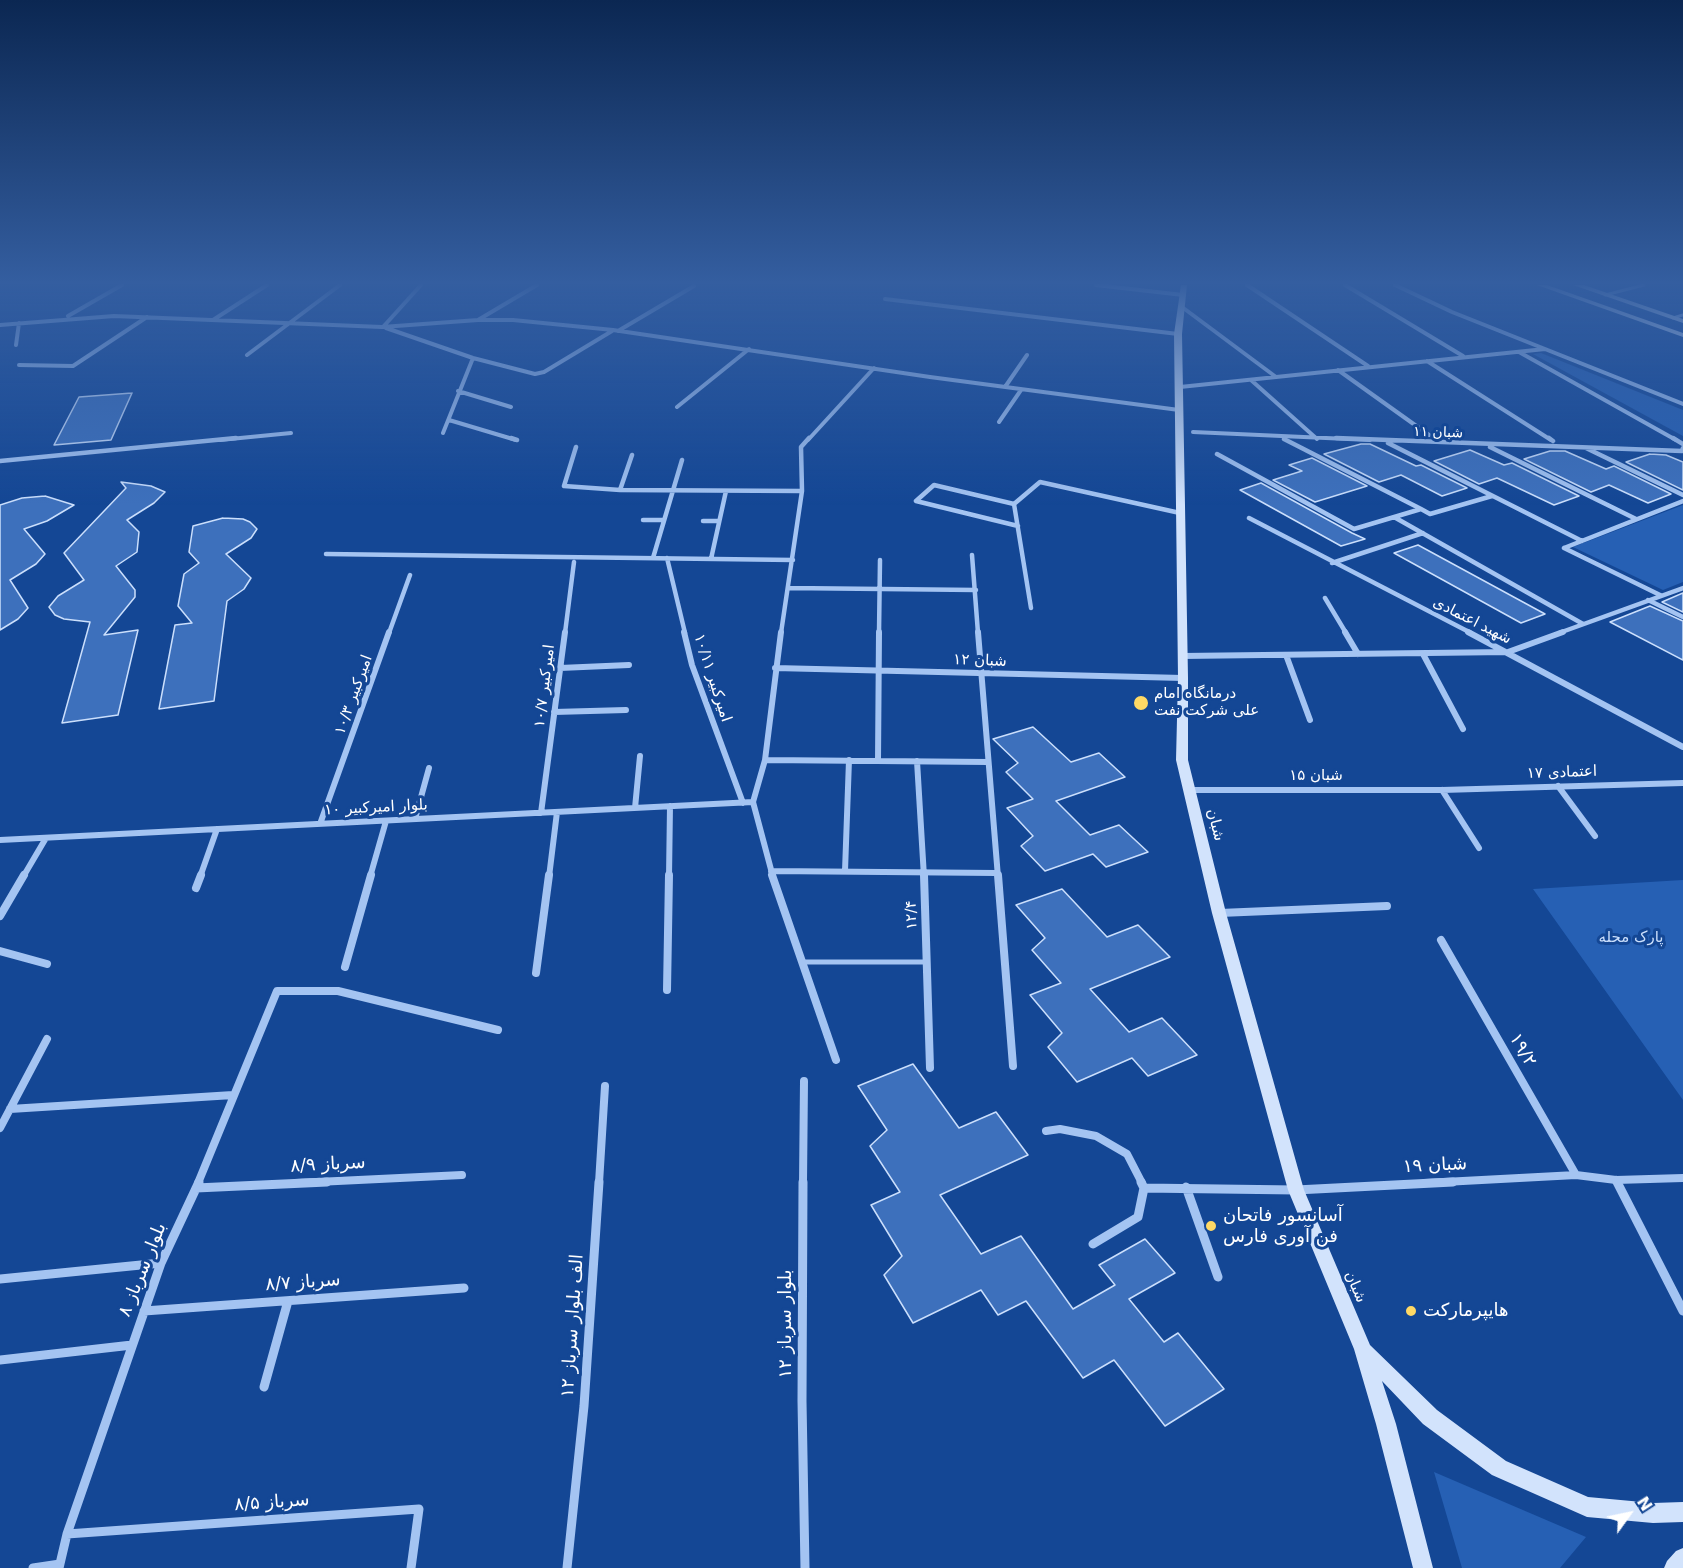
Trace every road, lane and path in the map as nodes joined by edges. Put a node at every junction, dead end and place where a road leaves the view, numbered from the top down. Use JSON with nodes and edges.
{"nodes":[{"id":1,"x":85,"y":358,"type":"edge"},
{"id":2,"x":474,"y":358,"type":"joint"},
{"id":3,"x":568,"y":358,"type":"edge"},
{"id":4,"x":738,"y":358,"type":"edge"},
{"id":5,"x":809,"y":358,"type":"edge"},
{"id":6,"x":1025,"y":358,"type":"edge"},
{"id":7,"x":1179,"y":358,"type":"edge"},
{"id":8,"x":1251,"y":358,"type":"edge"},
{"id":9,"x":1355,"y":358,"type":"edge"},
{"id":10,"x":1443,"y":358,"type":"edge"},
{"id":11,"x":1530,"y":358,"type":"edge"},
{"id":12,"x":1568,"y":358,"type":"edge"},
{"id":13,"x":1426,"y":360,"type":"junction"},
{"id":14,"x":19,"y":365,"type":"dead end"},
{"id":15,"x":1368,"y":367,"type":"junction"},
{"id":16,"x":874,"y":368,"type":"junction"},
{"id":17,"x":1338,"y":370,"type":"junction"},
{"id":18,"x":1276,"y":377,"type":"junction"},
{"id":19,"x":1251,"y":380,"type":"junction"},
{"id":20,"x":1005,"y":387,"type":"junction"},
{"id":21,"x":1180,"y":387,"type":"junction"},
{"id":22,"x":1021,"y":390,"type":"junction"},
{"id":23,"x":458,"y":391,"type":"junction"},
{"id":24,"x":1683,"y":404,"type":"edge"},
{"id":25,"x":511,"y":407,"type":"dead end"},
{"id":26,"x":677,"y":407,"type":"dead end"},
{"id":27,"x":1179,"y":410,"type":"junction"},
{"id":28,"x":449,"y":420,"type":"junction"},
{"id":29,"x":999,"y":422,"type":"dead end"},
{"id":30,"x":1193,"y":432,"type":"dead end"},
{"id":31,"x":291,"y":433,"type":"dead end"},
{"id":32,"x":443,"y":433,"type":"dead end"},
{"id":33,"x":1429,"y":435,"type":"dead end"},
{"id":34,"x":1281,"y":437,"type":"junction"},
{"id":35,"x":1317,"y":439,"type":"junction"},
{"id":36,"x":517,"y":440,"type":"dead end"},
{"id":37,"x":1385,"y":441,"type":"junction"},
{"id":38,"x":1553,"y":441,"type":"dead end"},
{"id":39,"x":1487,"y":445,"type":"junction"},
{"id":40,"x":576,"y":447,"type":"dead end"},
{"id":41,"x":1584,"y":447,"type":"junction"},
{"id":42,"x":1683,"y":448,"type":"edge"},
{"id":43,"x":1217,"y":454,"type":"dead end"},
{"id":44,"x":632,"y":455,"type":"dead end"},
{"id":45,"x":682,"y":460,"type":"dead end"},
{"id":46,"x":0,"y":461,"type":"edge"},
{"id":47,"x":620,"y":490,"type":"junction"},
{"id":48,"x":674,"y":490,"type":"junction"},
{"id":49,"x":726,"y":490,"type":"junction"},
{"id":50,"x":802,"y":491,"type":"junction"},
{"id":51,"x":1683,"y":495,"type":"edge"},
{"id":52,"x":1492,"y":496,"type":"junction"},
{"id":53,"x":1683,"y":501,"type":"edge"},
{"id":54,"x":1014,"y":504,"type":"junction"},
{"id":55,"x":1421,"y":509,"type":"junction"},
{"id":56,"x":1180,"y":513,"type":"junction"},
{"id":57,"x":1394,"y":517,"type":"junction"},
{"id":58,"x":1249,"y":518,"type":"dead end"},
{"id":59,"x":1636,"y":519,"type":"junction"},
{"id":60,"x":643,"y":520,"type":"dead end"},
{"id":61,"x":664,"y":520,"type":"junction"},
{"id":62,"x":703,"y":521,"type":"dead end"},
{"id":63,"x":719,"y":521,"type":"junction"},
{"id":64,"x":1018,"y":526,"type":"junction"},
{"id":65,"x":1423,"y":533,"type":"junction"},
{"id":66,"x":1582,"y":541,"type":"junction"},
{"id":67,"x":326,"y":554,"type":"dead end"},
{"id":68,"x":972,"y":555,"type":"dead end"},
{"id":69,"x":653,"y":558,"type":"junction"},
{"id":70,"x":666,"y":558,"type":"junction"},
{"id":71,"x":711,"y":559,"type":"junction"},
{"id":72,"x":793,"y":560,"type":"junction"},
{"id":73,"x":880,"y":560,"type":"dead end"},
{"id":74,"x":574,"y":562,"type":"dead end"},
{"id":75,"x":1332,"y":563,"type":"junction"},
{"id":76,"x":410,"y":575,"type":"dead end"},
{"id":77,"x":788,"y":588,"type":"junction"},
{"id":78,"x":1683,"y":588,"type":"edge"},
{"id":79,"x":881,"y":590,"type":"junction"},
{"id":80,"x":976,"y":590,"type":"junction"},
{"id":81,"x":1660,"y":595,"type":"junction"},
{"id":82,"x":1325,"y":598,"type":"dead end"},
{"id":83,"x":1647,"y":600,"type":"junction"},
{"id":84,"x":1031,"y":608,"type":"dead end"},
{"id":85,"x":1683,"y":617,"type":"edge"},
{"id":86,"x":1583,"y":624,"type":"junction"},
{"id":87,"x":1508,"y":652,"type":"junction"},
{"id":88,"x":1358,"y":654,"type":"junction"},
{"id":89,"x":1423,"y":654,"type":"junction"},
{"id":90,"x":1286,"y":655,"type":"junction"},
{"id":91,"x":1181,"y":656,"type":"junction"},
{"id":92,"x":629,"y":665,"type":"dead end"},
{"id":93,"x":560,"y":668,"type":"junction"},
{"id":94,"x":775,"y":668,"type":"junction"},
{"id":95,"x":878,"y":669,"type":"junction"},
{"id":96,"x":980,"y":673,"type":"junction"},
{"id":97,"x":1183,"y":678,"type":"junction"},
{"id":98,"x":626,"y":710,"type":"dead end"},
{"id":99,"x":554,"y":712,"type":"junction"},
{"id":100,"x":1310,"y":720,"type":"dead end"},
{"id":101,"x":1463,"y":729,"type":"dead end"},
{"id":102,"x":1682,"y":745,"type":"edge"},
{"id":103,"x":640,"y":756,"type":"dead end"},
{"id":104,"x":765,"y":760,"type":"junction"},
{"id":105,"x":849,"y":760,"type":"junction"},
{"id":106,"x":878,"y":761,"type":"junction"},
{"id":107,"x":917,"y":761,"type":"junction"},
{"id":108,"x":988,"y":762,"type":"junction"},
{"id":109,"x":429,"y":768,"type":"dead end"},
{"id":110,"x":1683,"y":783,"type":"edge"},
{"id":111,"x":1558,"y":786,"type":"junction"},
{"id":112,"x":1189,"y":790,"type":"junction"},
{"id":113,"x":1442,"y":790,"type":"junction"},
{"id":114,"x":753,"y":802,"type":"junction"},
{"id":115,"x":743,"y":803,"type":"junction"},
{"id":116,"x":670,"y":807,"type":"junction"},
{"id":117,"x":635,"y":808,"type":"junction"},
{"id":118,"x":557,"y":812,"type":"junction"},
{"id":119,"x":541,"y":813,"type":"junction"},
{"id":120,"x":415,"y":819,"type":"junction"},
{"id":121,"x":386,"y":820,"type":"junction"},
{"id":122,"x":320,"y":824,"type":"junction"},
{"id":123,"x":217,"y":829,"type":"junction"},
{"id":124,"x":1595,"y":836,"type":"dead end"},
{"id":125,"x":46,"y":838,"type":"junction"},
{"id":126,"x":0,"y":840,"type":"edge"},
{"id":127,"x":1479,"y":848,"type":"dead end"},
{"id":128,"x":771,"y":871,"type":"junction"},
{"id":129,"x":845,"y":871,"type":"junction"},
{"id":130,"x":924,"y":872,"type":"junction"},
{"id":131,"x":996,"y":873,"type":"junction"},
{"id":132,"x":196,"y":888,"type":"dead end"},
{"id":133,"x":1387,"y":906,"type":"dead end"},
{"id":134,"x":1219,"y":913,"type":"junction"},
{"id":135,"x":0,"y":916,"type":"edge"},
{"id":136,"x":1441,"y":940,"type":"dead end"},
{"id":137,"x":0,"y":951,"type":"edge"},
{"id":138,"x":802,"y":962,"type":"junction"},
{"id":139,"x":927,"y":962,"type":"junction"},
{"id":140,"x":47,"y":964,"type":"dead end"},
{"id":141,"x":345,"y":967,"type":"dead end"},
{"id":142,"x":536,"y":973,"type":"dead end"},
{"id":143,"x":667,"y":990,"type":"dead end"},
{"id":144,"x":498,"y":1030,"type":"dead end"},
{"id":145,"x":47,"y":1039,"type":"dead end"},
{"id":146,"x":836,"y":1060,"type":"dead end"},
{"id":147,"x":1013,"y":1066,"type":"dead end"},
{"id":148,"x":930,"y":1068,"type":"dead end"},
{"id":149,"x":804,"y":1081,"type":"dead end"},
{"id":150,"x":605,"y":1086,"type":"dead end"},
{"id":151,"x":233,"y":1095,"type":"junction"},
{"id":152,"x":10,"y":1109,"type":"junction"},
{"id":153,"x":0,"y":1128,"type":"edge"},
{"id":154,"x":1046,"y":1131,"type":"dead end"},
{"id":155,"x":462,"y":1175,"type":"dead end"},
{"id":156,"x":1576,"y":1175,"type":"junction"},
{"id":157,"x":1683,"y":1178,"type":"edge"},
{"id":158,"x":1616,"y":1180,"type":"junction"},
{"id":159,"x":1186,"y":1187,"type":"junction"},
{"id":160,"x":196,"y":1188,"type":"junction"},
{"id":161,"x":1144,"y":1188,"type":"junction"},
{"id":162,"x":1296,"y":1190,"type":"junction"},
{"id":163,"x":1093,"y":1244,"type":"dead end"},
{"id":164,"x":161,"y":1263,"type":"junction"},
{"id":165,"x":1218,"y":1277,"type":"dead end"},
{"id":166,"x":0,"y":1279,"type":"edge"},
{"id":167,"x":464,"y":1288,"type":"dead end"},
{"id":168,"x":288,"y":1301,"type":"junction"},
{"id":169,"x":144,"y":1311,"type":"junction"},
{"id":170,"x":1683,"y":1311,"type":"edge"},
{"id":171,"x":132,"y":1345,"type":"junction"},
{"id":172,"x":1363,"y":1349,"type":"junction"},
{"id":173,"x":0,"y":1360,"type":"edge"},
{"id":174,"x":264,"y":1387,"type":"dead end"},
{"id":175,"x":1683,"y":1512,"type":"edge"},
{"id":176,"x":68,"y":1534,"type":"junction"},
{"id":177,"x":1683,"y":1558,"type":"edge"},
{"id":178,"x":59,"y":1566,"type":"edge"},
{"id":179,"x":33,"y":1568,"type":"edge"},
{"id":180,"x":411,"y":1568,"type":"edge"},
{"id":181,"x":567,"y":1568,"type":"edge"},
{"id":182,"x":805,"y":1568,"type":"edge"},
{"id":183,"x":1423,"y":1568,"type":"edge"},
{"id":184,"x":1674,"y":1568,"type":"edge"}],
"edges":[{"from":1,"to":14,"type":"street"},
{"from":2,"to":3,"type":"street"},
{"from":2,"to":23,"type":"street"},
{"from":4,"to":26,"type":"street"},
{"from":5,"to":16,"type":"street"},
{"from":6,"to":20,"type":"street"},
{"from":7,"to":21,"type":"street","name":"شبان"},
{"from":8,"to":18,"type":"street"},
{"from":9,"to":15,"type":"street"},
{"from":10,"to":13,"type":"street"},
{"from":11,"to":42,"type":"street"},
{"from":12,"to":24,"type":"street"},
{"from":13,"to":15,"type":"street"},
{"from":13,"to":38,"type":"street"},
{"from":15,"to":17,"type":"street"},
{"from":16,"to":20,"type":"street"},
{"from":16,"to":50,"type":"street"},
{"from":17,"to":18,"type":"street"},
{"from":17,"to":33,"type":"street"},
{"from":18,"to":19,"type":"street"},
{"from":19,"to":21,"type":"street"},
{"from":19,"to":35,"type":"street"},
{"from":20,"to":22,"type":"street"},
{"from":21,"to":27,"type":"street","name":"شبان"},
{"from":22,"to":27,"type":"street"},
{"from":22,"to":29,"type":"street"},
{"from":23,"to":25,"type":"street"},
{"from":23,"to":28,"type":"street"},
{"from":27,"to":56,"type":"street","name":"شبان"},
{"from":28,"to":32,"type":"street"},
{"from":28,"to":36,"type":"street"},
{"from":30,"to":34,"type":"street","name":"۱۱ شبان"},
{"from":31,"to":46,"type":"street"},
{"from":34,"to":35,"type":"street","name":"۱۱ شبان"},
{"from":34,"to":55,"type":"street"},
{"from":35,"to":37,"type":"street","name":"۱۱ شبان"},
{"from":37,"to":39,"type":"street","name":"۱۱ شبان"},
{"from":37,"to":52,"type":"street"},
{"from":39,"to":41,"type":"street","name":"۱۱ شبان"},
{"from":39,"to":59,"type":"street"},
{"from":40,"to":47,"type":"street"},
{"from":41,"to":42,"type":"street","name":"۱۱ شبان"},
{"from":41,"to":51,"type":"street"},
{"from":43,"to":57,"type":"street"},
{"from":44,"to":47,"type":"street"},
{"from":45,"to":48,"type":"street"},
{"from":47,"to":48,"type":"street"},
{"from":48,"to":49,"type":"street"},
{"from":48,"to":61,"type":"street"},
{"from":49,"to":50,"type":"street"},
{"from":49,"to":63,"type":"street"},
{"from":50,"to":72,"type":"street"},
{"from":52,"to":55,"type":"street"},
{"from":52,"to":66,"type":"street"},
{"from":53,"to":59,"type":"street"},
{"from":54,"to":56,"type":"street"},
{"from":54,"to":64,"type":"street"},
{"from":54,"to":64,"type":"street"},
{"from":55,"to":57,"type":"street"},
{"from":56,"to":91,"type":"street","name":"شبان"},
{"from":57,"to":65,"type":"street"},
{"from":58,"to":75,"type":"street","name":"شهید اعتمادی"},
{"from":59,"to":66,"type":"street"},
{"from":60,"to":61,"type":"street"},
{"from":61,"to":69,"type":"street"},
{"from":62,"to":63,"type":"street"},
{"from":63,"to":71,"type":"street"},
{"from":64,"to":84,"type":"street"},
{"from":65,"to":75,"type":"street"},
{"from":65,"to":86,"type":"street"},
{"from":66,"to":81,"type":"street"},
{"from":67,"to":69,"type":"street"},
{"from":68,"to":80,"type":"street"},
{"from":69,"to":70,"type":"street"},
{"from":70,"to":71,"type":"street"},
{"from":70,"to":115,"type":"street","name":"۱۰/۱۱ امیرکبیر"},
{"from":71,"to":72,"type":"street"},
{"from":72,"to":77,"type":"street"},
{"from":73,"to":79,"type":"street"},
{"from":74,"to":93,"type":"street","name":"۱۰/۷ امیرکبیر"},
{"from":75,"to":87,"type":"street","name":"شهید اعتمادی"},
{"from":76,"to":122,"type":"street","name":"۱۰/۳ امیرکبیر"},
{"from":77,"to":79,"type":"street"},
{"from":77,"to":94,"type":"street"},
{"from":78,"to":81,"type":"street"},
{"from":79,"to":80,"type":"street"},
{"from":79,"to":95,"type":"street"},
{"from":80,"to":96,"type":"street"},
{"from":81,"to":83,"type":"street"},
{"from":82,"to":88,"type":"street"},
{"from":83,"to":85,"type":"street"},
{"from":83,"to":86,"type":"street"},
{"from":86,"to":87,"type":"street"},
{"from":87,"to":89,"type":"street"},
{"from":87,"to":102,"type":"street","name":"شهید اعتمادی"},
{"from":88,"to":89,"type":"street"},
{"from":88,"to":90,"type":"street"},
{"from":89,"to":101,"type":"street"},
{"from":90,"to":91,"type":"street"},
{"from":90,"to":100,"type":"street"},
{"from":91,"to":97,"type":"street","name":"شبان"},
{"from":92,"to":93,"type":"street"},
{"from":93,"to":99,"type":"street","name":"۱۰/۷ امیرکبیر"},
{"from":94,"to":95,"type":"street","name":"۱۲ شبان"},
{"from":94,"to":104,"type":"street"},
{"from":95,"to":96,"type":"street","name":"۱۲ شبان"},
{"from":95,"to":106,"type":"street"},
{"from":96,"to":97,"type":"street","name":"۱۲ شبان"},
{"from":96,"to":108,"type":"street"},
{"from":97,"to":112,"type":"street","name":"شبان"},
{"from":98,"to":99,"type":"street"},
{"from":99,"to":119,"type":"street","name":"۱۰/۷ امیرکبیر"},
{"from":103,"to":117,"type":"street"},
{"from":104,"to":105,"type":"street"},
{"from":104,"to":114,"type":"street"},
{"from":105,"to":106,"type":"street"},
{"from":105,"to":129,"type":"street"},
{"from":106,"to":107,"type":"street"},
{"from":107,"to":108,"type":"street"},
{"from":107,"to":130,"type":"street","name":"۱۲/۴"},
{"from":108,"to":131,"type":"street"},
{"from":109,"to":120,"type":"street"},
{"from":110,"to":111,"type":"street","name":"۱۷ اعتمادی"},
{"from":111,"to":113,"type":"street","name":"۱۷ اعتمادی"},
{"from":111,"to":124,"type":"street"},
{"from":112,"to":113,"type":"street","name":"۱۵ شبان"},
{"from":112,"to":134,"type":"street","name":"شبان"},
{"from":113,"to":127,"type":"street"},
{"from":114,"to":115,"type":"street","name":"۱۰ بلوار امیرکبیر"},
{"from":114,"to":128,"type":"street"},
{"from":115,"to":116,"type":"street","name":"۱۰ بلوار امیرکبیر"},
{"from":116,"to":117,"type":"street","name":"۱۰ بلوار امیرکبیر"},
{"from":116,"to":143,"type":"street"},
{"from":117,"to":118,"type":"street","name":"۱۰ بلوار امیرکبیر"},
{"from":118,"to":119,"type":"street","name":"۱۰ بلوار امیرکبیر"},
{"from":118,"to":142,"type":"street"},
{"from":119,"to":120,"type":"street","name":"۱۰ بلوار امیرکبیر"},
{"from":120,"to":121,"type":"street","name":"۱۰ بلوار امیرکبیر"},
{"from":121,"to":122,"type":"street","name":"۱۰ بلوار امیرکبیر"},
{"from":121,"to":141,"type":"street"},
{"from":122,"to":123,"type":"street","name":"۱۰ بلوار امیرکبیر"},
{"from":123,"to":125,"type":"street","name":"۱۰ بلوار امیرکبیر"},
{"from":123,"to":132,"type":"street"},
{"from":125,"to":126,"type":"street","name":"۱۰ بلوار امیرکبیر"},
{"from":125,"to":135,"type":"street"},
{"from":128,"to":129,"type":"street"},
{"from":128,"to":138,"type":"street"},
{"from":129,"to":130,"type":"street"},
{"from":130,"to":131,"type":"street"},
{"from":130,"to":139,"type":"street","name":"۱۲/۴"},
{"from":131,"to":147,"type":"street"},
{"from":133,"to":134,"type":"street"},
{"from":134,"to":162,"type":"street","name":"شبان"},
{"from":136,"to":156,"type":"street","name":"۱۹/۲"},
{"from":137,"to":140,"type":"street"},
{"from":138,"to":139,"type":"lane"},
{"from":138,"to":146,"type":"street"},
{"from":139,"to":148,"type":"street","name":"۱۲/۴"},
{"from":144,"to":151,"type":"street","name":"۸ بلوار سرباز"},
{"from":145,"to":152,"type":"street"},
{"from":149,"to":182,"type":"street","name":"۱۲ بلوار سرباز"},
{"from":150,"to":181,"type":"street","name":"۱۲ الف بلوار سرباز"},
{"from":151,"to":152,"type":"street"},
{"from":151,"to":160,"type":"street","name":"۸ بلوار سرباز"},
{"from":152,"to":153,"type":"street"},
{"from":154,"to":161,"type":"street"},
{"from":155,"to":160,"type":"street","name":"۸/۹ سرباز"},
{"from":156,"to":158,"type":"street","name":"۱۹ شبان"},
{"from":156,"to":162,"type":"street","name":"۱۹ شبان"},
{"from":157,"to":158,"type":"street","name":"۱۹ شبان"},
{"from":158,"to":170,"type":"street"},
{"from":159,"to":161,"type":"street","name":"۱۹ شبان"},
{"from":159,"to":162,"type":"street","name":"۱۹ شبان"},
{"from":159,"to":165,"type":"street"},
{"from":160,"to":164,"type":"street","name":"۸ بلوار سرباز"},
{"from":161,"to":163,"type":"street"},
{"from":162,"to":172,"type":"street","name":"شبان"},
{"from":164,"to":166,"type":"street"},
{"from":164,"to":169,"type":"street","name":"۸ بلوار سرباز"},
{"from":167,"to":168,"type":"street","name":"۸/۷ سرباز"},
{"from":168,"to":169,"type":"street","name":"۸/۷ سرباز"},
{"from":168,"to":174,"type":"street"},
{"from":169,"to":171,"type":"street","name":"۸ بلوار سرباز"},
{"from":171,"to":173,"type":"street"},
{"from":171,"to":176,"type":"street","name":"۸ بلوار سرباز"},
{"from":172,"to":175,"type":"street"},
{"from":172,"to":183,"type":"street","name":"شبان"},
{"from":176,"to":178,"type":"street","name":"۸ بلوار سرباز"},
{"from":176,"to":180,"type":"street","name":"۸/۵ سرباز"},
{"from":177,"to":184,"type":"street"},
{"from":178,"to":179,"type":"street"}]}
